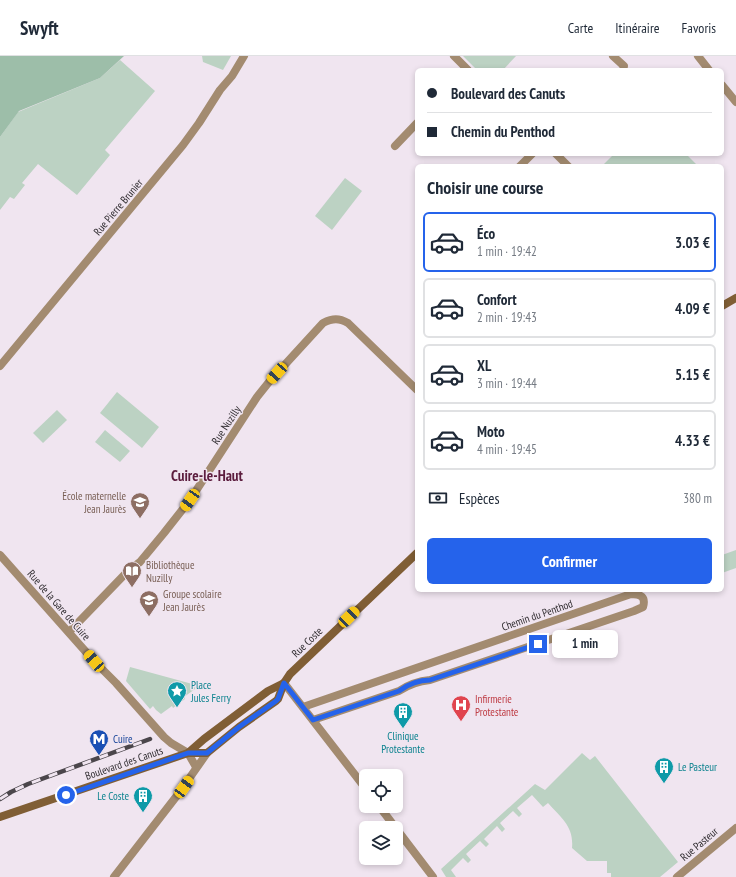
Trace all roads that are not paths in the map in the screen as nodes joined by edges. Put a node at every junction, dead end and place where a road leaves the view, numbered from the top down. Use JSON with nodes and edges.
{"nodes":[{"id":1,"x":244,"y":56,"type":"edge"},
{"id":2,"x":454,"y":56,"type":"edge"},
{"id":3,"x":614,"y":56,"type":"edge"},
{"id":4,"x":698,"y":56,"type":"edge"},
{"id":5,"x":466,"y":68,"type":"edge"},
{"id":6,"x":624,"y":68,"type":"edge"},
{"id":7,"x":707,"y":68,"type":"edge"},
{"id":8,"x":724,"y":88,"type":"edge"},
{"id":9,"x":736,"y":102,"type":"edge"},
{"id":10,"x":415,"y":125,"type":"edge"},
{"id":11,"x":395,"y":146,"type":"dead end"},
{"id":12,"x":530,"y":156,"type":"edge"},
{"id":13,"x":558,"y":156,"type":"edge"},
{"id":14,"x":522,"y":164,"type":"edge"},
{"id":15,"x":566,"y":164,"type":"edge"},
{"id":16,"x":736,"y":298,"type":"edge"},
{"id":17,"x":724,"y":305,"type":"edge"},
{"id":18,"x":0,"y":366,"type":"edge"},
{"id":19,"x":415,"y":388,"type":"edge"},
{"id":20,"x":0,"y":555,"type":"edge"},
{"id":21,"x":415,"y":555,"type":"edge"},
{"id":22,"x":69,"y":632,"type":"junction"},
{"id":23,"x":284,"y":683,"type":"junction"},
{"id":24,"x":303,"y":707,"type":"junction"},
{"id":25,"x":313,"y":720,"type":"junction"},
{"id":26,"x":188,"y":753,"type":"junction"},
{"id":27,"x":207,"y":753,"type":"junction"},
{"id":28,"x":196,"y":767,"type":"junction"},
{"id":29,"x":359,"y":780,"type":"edge"},
{"id":30,"x":384,"y":813,"type":"edge"},
{"id":31,"x":0,"y":817,"type":"edge"},
{"id":32,"x":736,"y":828,"type":"edge"},
{"id":33,"x":114,"y":877,"type":"edge"},
{"id":34,"x":433,"y":877,"type":"edge"},
{"id":35,"x":677,"y":877,"type":"edge"}],
"edges":[{"from":1,"to":18,"type":"street","name":"Rue Pierre Brunier"},
{"from":2,"to":5,"type":"street"},
{"from":3,"to":6,"type":"street"},
{"from":4,"to":7,"type":"street"},
{"from":8,"to":9,"type":"street"},
{"from":10,"to":11,"type":"street"},
{"from":12,"to":14,"type":"street"},
{"from":13,"to":15,"type":"street"},
{"from":16,"to":17,"type":"main road"},
{"from":19,"to":22,"type":"street","name":"Rue Nuzilly"},
{"from":20,"to":22,"type":"street","name":"Rue de la Gare de Cuire"},
{"from":21,"to":23,"type":"main road","name":"Rue Coste"},
{"from":22,"to":26,"type":"street","name":"Rue de la Gare de Cuire"},
{"from":23,"to":24,"type":"street"},
{"from":23,"to":26,"type":"main road","name":"Rue Coste"},
{"from":23,"to":27,"type":"main road","name":"Rue Coste"},
{"from":24,"to":25,"type":"street"},
{"from":24,"to":25,"type":"street","name":"Chemin du Penthod"},
{"from":25,"to":29,"type":"street"},
{"from":26,"to":27,"type":"main road"},
{"from":26,"to":28,"type":"street"},
{"from":26,"to":31,"type":"main road","name":"Boulevard des Canuts"},
{"from":27,"to":28,"type":"street","name":"Rue Coste"},
{"from":28,"to":33,"type":"street","name":"Rue Coste"},
{"from":30,"to":34,"type":"street"},
{"from":32,"to":35,"type":"street","name":"Rue Pasteur"}]}
